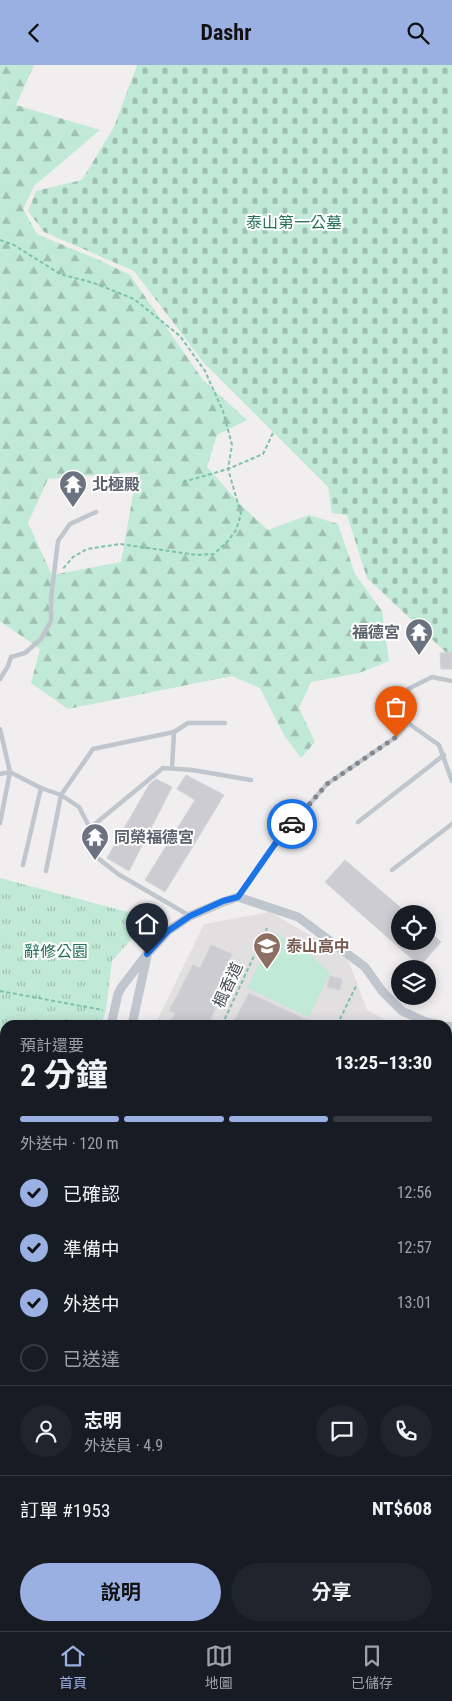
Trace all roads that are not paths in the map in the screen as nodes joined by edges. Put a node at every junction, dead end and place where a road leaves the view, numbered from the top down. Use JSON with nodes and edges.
{"nodes":[{"id":1,"x":96,"y":512,"type":"dead end"},
{"id":2,"x":0,"y":679,"type":"edge"},
{"id":3,"x":452,"y":681,"type":"edge"},
{"id":4,"x":225,"y":723,"type":"dead end"},
{"id":5,"x":408,"y":723,"type":"junction"},
{"id":6,"x":0,"y":729,"type":"edge"},
{"id":7,"x":174,"y":732,"type":"junction"},
{"id":8,"x":444,"y":755,"type":"junction"},
{"id":9,"x":172,"y":768,"type":"junction"},
{"id":10,"x":10,"y":771,"type":"junction"},
{"id":11,"x":0,"y":774,"type":"edge"},
{"id":12,"x":251,"y":781,"type":"dead end"},
{"id":13,"x":452,"y":781,"type":"edge"},
{"id":14,"x":41,"y":788,"type":"junction"},
{"id":15,"x":61,"y":795,"type":"junction"},
{"id":16,"x":358,"y":822,"type":"dead end"},
{"id":17,"x":0,"y":823,"type":"edge"},
{"id":18,"x":452,"y":824,"type":"edge"},
{"id":19,"x":90,"y":828,"type":"junction"},
{"id":20,"x":23,"y":865,"type":"dead end"},
{"id":21,"x":392,"y":870,"type":"dead end"},
{"id":22,"x":46,"y":871,"type":"dead end"},
{"id":23,"x":238,"y":897,"type":"junction"},
{"id":24,"x":190,"y":916,"type":"junction"},
{"id":25,"x":147,"y":954,"type":"junction"},
{"id":26,"x":113,"y":1020,"type":"edge"},
{"id":27,"x":133,"y":1020,"type":"edge"},
{"id":28,"x":422,"y":1020,"type":"edge"}],
"edges":[{"from":1,"to":2,"type":"lane"},
{"from":3,"to":5,"type":"lane"},
{"from":4,"to":7,"type":"lane"},
{"from":5,"to":8,"type":"lane"},
{"from":5,"to":23,"type":"lane"},
{"from":6,"to":10,"type":"lane"},
{"from":7,"to":9,"type":"lane"},
{"from":7,"to":15,"type":"lane"},
{"from":8,"to":13,"type":"lane"},
{"from":8,"to":16,"type":"lane"},
{"from":9,"to":12,"type":"lane"},
{"from":9,"to":19,"type":"lane"},
{"from":10,"to":11,"type":"lane"},
{"from":10,"to":14,"type":"lane"},
{"from":10,"to":17,"type":"lane"},
{"from":14,"to":15,"type":"lane"},
{"from":14,"to":20,"type":"lane"},
{"from":15,"to":19,"type":"lane"},
{"from":15,"to":22,"type":"lane"},
{"from":18,"to":21,"type":"lane"},
{"from":19,"to":24,"type":"lane"},
{"from":23,"to":24,"type":"street"},
{"from":23,"to":28,"type":"street"},
{"from":24,"to":25,"type":"street"},
{"from":25,"to":26,"type":"street"},
{"from":25,"to":27,"type":"street"}]}
